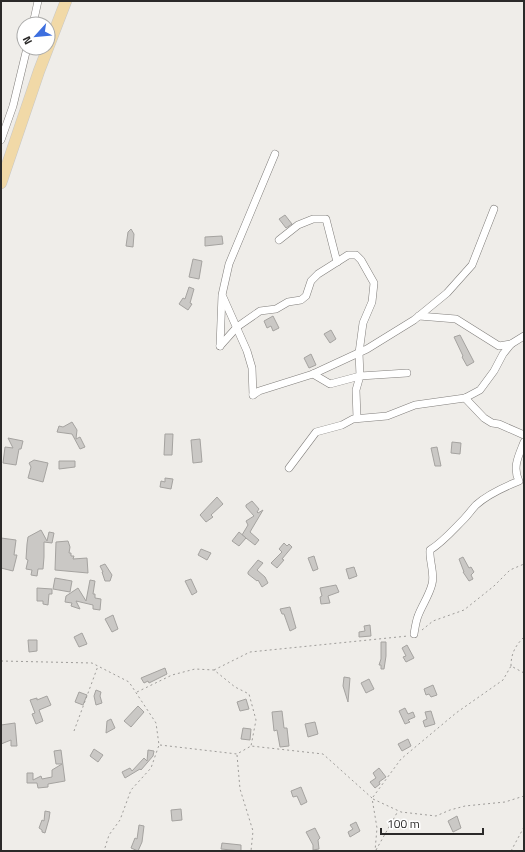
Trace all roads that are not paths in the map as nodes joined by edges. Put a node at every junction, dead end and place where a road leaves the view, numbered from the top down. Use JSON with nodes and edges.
{"nodes":[{"id":1,"x":38,"y":1,"type":"edge"},
{"id":2,"x":66,"y":1,"type":"edge"},
{"id":3,"x":34,"y":16,"type":"edge"},
{"id":4,"x":25,"y":56,"type":"edge"},
{"id":5,"x":1,"y":140,"type":"edge"},
{"id":6,"x":274,"y":154,"type":"dead end"},
{"id":7,"x":1,"y":183,"type":"edge"},
{"id":8,"x":494,"y":209,"type":"dead end"},
{"id":9,"x":278,"y":240,"type":"dead end"},
{"id":10,"x":337,"y":262,"type":"junction"},
{"id":11,"x":222,"y":295,"type":"junction"},
{"id":12,"x":419,"y":316,"type":"junction"},
{"id":13,"x":237,"y":327,"type":"junction"},
{"id":14,"x":524,"y":336,"type":"edge"},
{"id":15,"x":511,"y":344,"type":"junction"},
{"id":16,"x":359,"y":353,"type":"junction"},
{"id":17,"x":407,"y":373,"type":"dead end"},
{"id":18,"x":313,"y":374,"type":"junction"},
{"id":19,"x":360,"y":376,"type":"junction"},
{"id":20,"x":465,"y":398,"type":"junction"},
{"id":21,"x":358,"y":418,"type":"junction"},
{"id":22,"x":524,"y":435,"type":"edge"},
{"id":23,"x":523,"y":447,"type":"edge"},
{"id":24,"x":289,"y":468,"type":"dead end"},
{"id":25,"x":414,"y":634,"type":"road end"}],
"edges":[{"from":1,"to":3,"type":"street"},
{"from":2,"to":7,"type":"main road"},
{"from":4,"to":5,"type":"street"},
{"from":6,"to":11,"type":"street"},
{"from":8,"to":12,"type":"street"},
{"from":9,"to":10,"type":"street"},
{"from":10,"to":13,"type":"street"},
{"from":10,"to":16,"type":"street"},
{"from":11,"to":13,"type":"street"},
{"from":11,"to":13,"type":"street"},
{"from":12,"to":15,"type":"street"},
{"from":12,"to":16,"type":"street"},
{"from":13,"to":18,"type":"street"},
{"from":14,"to":15,"type":"street"},
{"from":15,"to":20,"type":"street"},
{"from":16,"to":18,"type":"street"},
{"from":16,"to":19,"type":"street"},
{"from":17,"to":19,"type":"street"},
{"from":18,"to":19,"type":"street"},
{"from":19,"to":21,"type":"street"},
{"from":20,"to":21,"type":"street"},
{"from":20,"to":22,"type":"street"},
{"from":21,"to":24,"type":"street"},
{"from":23,"to":25,"type":"street"}]}
